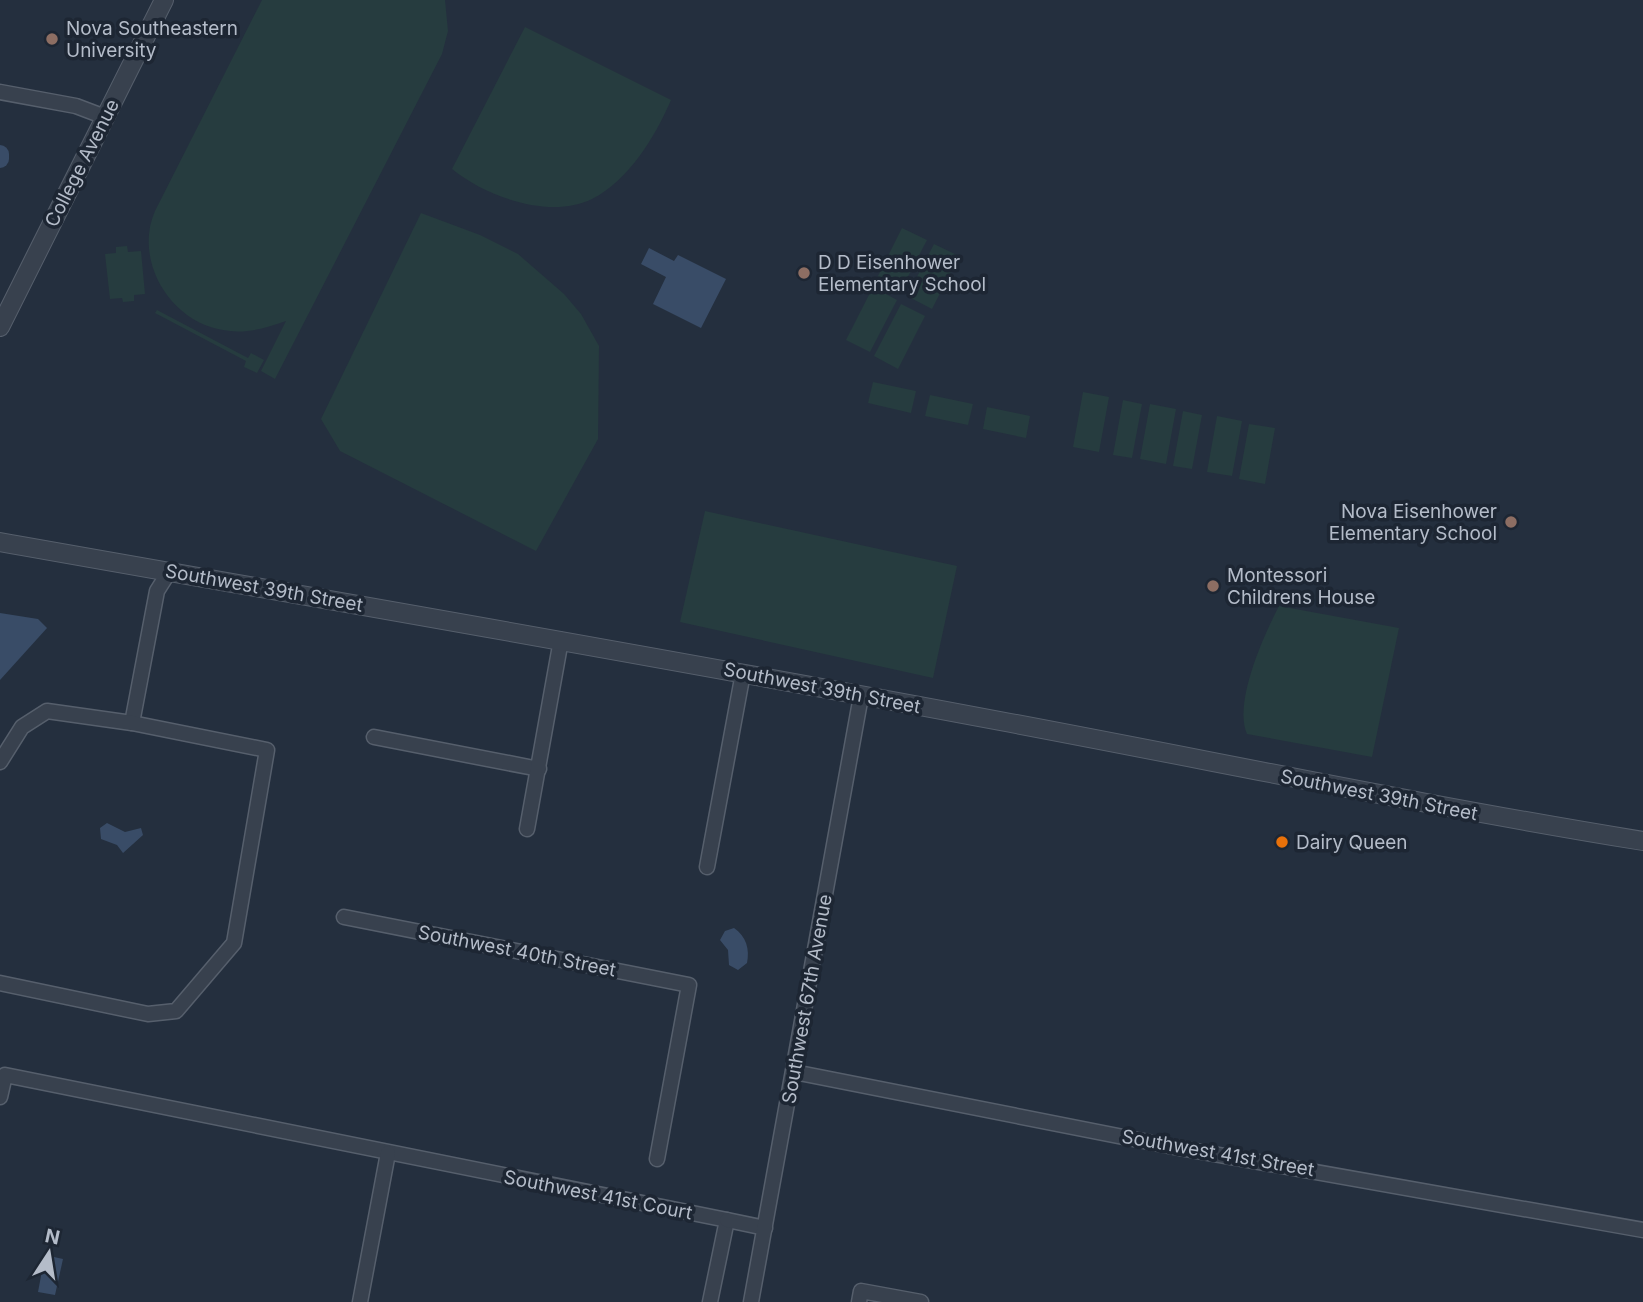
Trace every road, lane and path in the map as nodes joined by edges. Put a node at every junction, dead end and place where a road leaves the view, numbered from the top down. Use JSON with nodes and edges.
{"nodes":[{"id":1,"x":164,"y":0,"type":"edge"},
{"id":2,"x":0,"y":92,"type":"edge"},
{"id":3,"x":105,"y":117,"type":"junction"},
{"id":4,"x":0,"y":327,"type":"edge"},
{"id":5,"x":0,"y":541,"type":"edge"},
{"id":6,"x":169,"y":572,"type":"junction"},
{"id":7,"x":561,"y":640,"type":"junction"},
{"id":8,"x":743,"y":673,"type":"junction"},
{"id":9,"x":861,"y":696,"type":"junction"},
{"id":10,"x":132,"y":723,"type":"junction"},
{"id":11,"x":374,"y":737,"type":"dead end"},
{"id":12,"x":0,"y":762,"type":"edge"},
{"id":13,"x":539,"y":769,"type":"junction"},
{"id":14,"x":527,"y":829,"type":"dead end"},
{"id":15,"x":1643,"y":841,"type":"edge"},
{"id":16,"x":707,"y":867,"type":"dead end"},
{"id":17,"x":344,"y":917,"type":"dead end"},
{"id":18,"x":0,"y":983,"type":"edge"},
{"id":19,"x":794,"y":1072,"type":"junction"},
{"id":20,"x":0,"y":1097,"type":"edge"},
{"id":21,"x":388,"y":1153,"type":"junction"},
{"id":22,"x":657,"y":1159,"type":"dead end"},
{"id":23,"x":727,"y":1220,"type":"junction"},
{"id":24,"x":765,"y":1228,"type":"junction"},
{"id":25,"x":1643,"y":1230,"type":"edge"},
{"id":26,"x":860,"y":1296,"type":"edge"},
{"id":27,"x":360,"y":1302,"type":"edge"},
{"id":28,"x":710,"y":1302,"type":"edge"},
{"id":29,"x":751,"y":1302,"type":"edge"},
{"id":30,"x":921,"y":1302,"type":"edge"}],
"edges":[{"from":1,"to":3,"type":"street","name":"College Avenue"},
{"from":2,"to":3,"type":"street"},
{"from":3,"to":4,"type":"street","name":"College Avenue"},
{"from":5,"to":6,"type":"street","name":"Southwest 39th Street"},
{"from":6,"to":7,"type":"street","name":"Southwest 39th Street"},
{"from":6,"to":10,"type":"street"},
{"from":7,"to":8,"type":"street","name":"Southwest 39th Street"},
{"from":7,"to":13,"type":"street"},
{"from":8,"to":9,"type":"street","name":"Southwest 39th Street"},
{"from":8,"to":16,"type":"street"},
{"from":9,"to":15,"type":"street","name":"Southwest 39th Street"},
{"from":9,"to":19,"type":"street","name":"Southwest 67th Avenue"},
{"from":10,"to":12,"type":"street"},
{"from":10,"to":18,"type":"street"},
{"from":11,"to":13,"type":"street"},
{"from":13,"to":14,"type":"street"},
{"from":17,"to":22,"type":"street","name":"Southwest 40th Street"},
{"from":19,"to":24,"type":"street","name":"Southwest 67th Avenue"},
{"from":19,"to":25,"type":"street","name":"Southwest 41st Street"},
{"from":20,"to":21,"type":"street","name":"Southwest 41st Court"},
{"from":21,"to":23,"type":"street","name":"Southwest 41st Court"},
{"from":21,"to":27,"type":"street"},
{"from":23,"to":24,"type":"street","name":"Southwest 41st Court"},
{"from":23,"to":28,"type":"street"},
{"from":24,"to":29,"type":"street","name":"Southwest 67th Avenue"},
{"from":26,"to":30,"type":"street"}]}
